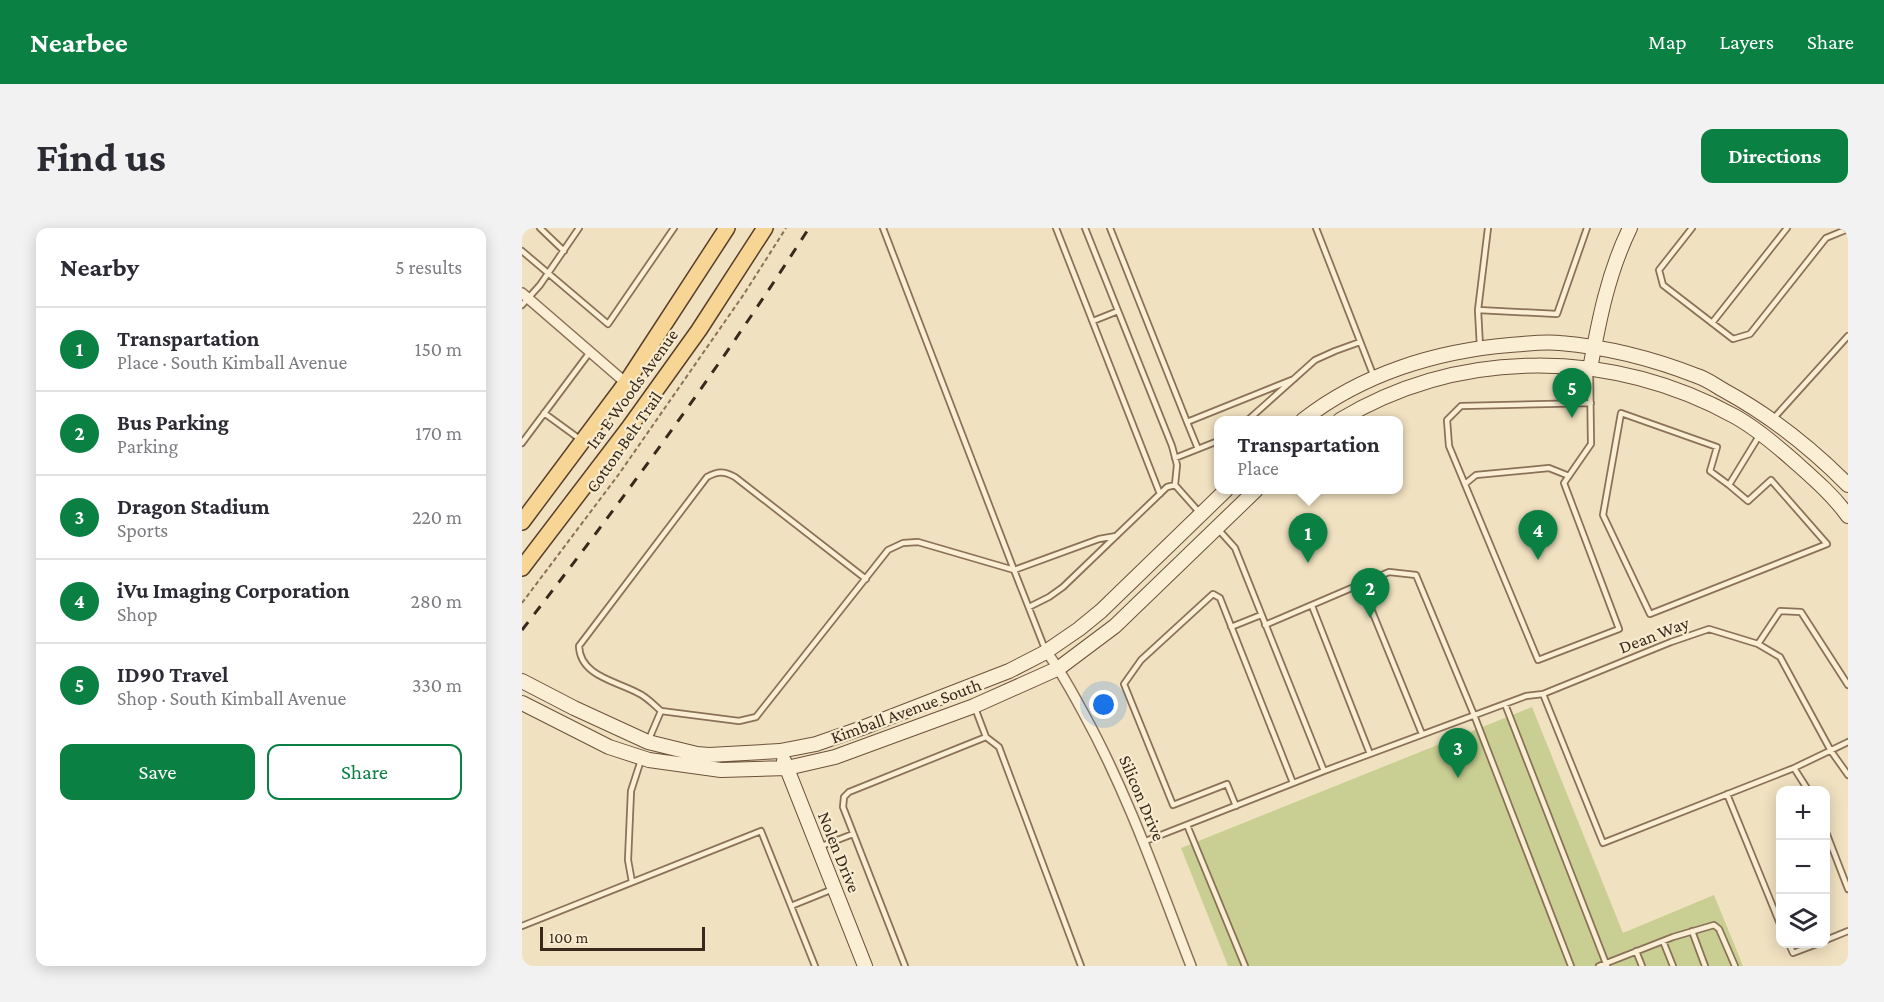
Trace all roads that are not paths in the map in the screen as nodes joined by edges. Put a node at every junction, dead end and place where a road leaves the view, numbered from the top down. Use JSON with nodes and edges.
{"nodes":[{"id":1,"x":540,"y":228,"type":"edge"},
{"id":2,"x":579,"y":228,"type":"edge"},
{"id":3,"x":674,"y":228,"type":"edge"},
{"id":4,"x":727,"y":228,"type":"edge"},
{"id":5,"x":765,"y":228,"type":"edge"},
{"id":6,"x":884,"y":228,"type":"edge"},
{"id":7,"x":1056,"y":228,"type":"edge"},
{"id":8,"x":1084,"y":228,"type":"edge"},
{"id":9,"x":1110,"y":228,"type":"edge"},
{"id":10,"x":1316,"y":228,"type":"edge"},
{"id":11,"x":1488,"y":228,"type":"edge"},
{"id":12,"x":1587,"y":228,"type":"edge"},
{"id":13,"x":1630,"y":228,"type":"edge"},
{"id":14,"x":1692,"y":228,"type":"edge"},
{"id":15,"x":1787,"y":228,"type":"edge"},
{"id":16,"x":1848,"y":229,"type":"edge"},
{"id":17,"x":522,"y":251,"type":"edge"},
{"id":18,"x":564,"y":251,"type":"junction"},
{"id":19,"x":548,"y":274,"type":"junction"},
{"id":20,"x":524,"y":299,"type":"edge"},
{"id":21,"x":1478,"y":310,"type":"junction"},
{"id":22,"x":1118,"y":311,"type":"junction"},
{"id":23,"x":1093,"y":321,"type":"junction"},
{"id":24,"x":1712,"y":323,"type":"junction"},
{"id":25,"x":1848,"y":336,"type":"edge"},
{"id":26,"x":1360,"y":342,"type":"junction"},
{"id":27,"x":1594,"y":346,"type":"junction"},
{"id":28,"x":1480,"y":347,"type":"junction"},
{"id":29,"x":590,"y":352,"type":"junction"},
{"id":30,"x":1590,"y":369,"type":"junction"},
{"id":31,"x":1374,"y":378,"type":"junction"},
{"id":32,"x":1294,"y":379,"type":"junction"},
{"id":33,"x":626,"y":383,"type":"junction"},
{"id":34,"x":1383,"y":398,"type":"junction"},
{"id":35,"x":1591,"y":403,"type":"junction"},
{"id":36,"x":544,"y":413,"type":"junction"},
{"id":37,"x":1252,"y":416,"type":"edge"},
{"id":38,"x":1309,"y":416,"type":"edge"},
{"id":39,"x":1347,"y":416,"type":"edge"},
{"id":40,"x":1772,"y":420,"type":"junction"},
{"id":41,"x":1187,"y":422,"type":"junction"},
{"id":42,"x":1760,"y":434,"type":"junction"},
{"id":43,"x":583,"y":442,"type":"junction"},
{"id":44,"x":522,"y":443,"type":"edge"},
{"id":45,"x":1214,"y":443,"type":"edge"},
{"id":46,"x":1198,"y":449,"type":"junction"},
{"id":47,"x":1175,"y":458,"type":"junction"},
{"id":48,"x":1569,"y":476,"type":"junction"},
{"id":49,"x":1465,"y":484,"type":"junction"},
{"id":50,"x":1175,"y":485,"type":"junction"},
{"id":51,"x":1729,"y":485,"type":"junction"},
{"id":52,"x":1848,"y":485,"type":"edge"},
{"id":53,"x":1160,"y":494,"type":"junction"},
{"id":54,"x":1221,"y":494,"type":"edge"},
{"id":55,"x":1251,"y":494,"type":"edge"},
{"id":56,"x":1201,"y":514,"type":"junction"},
{"id":57,"x":1848,"y":516,"type":"edge"},
{"id":58,"x":522,"y":522,"type":"edge"},
{"id":59,"x":1216,"y":527,"type":"junction"},
{"id":60,"x":1116,"y":536,"type":"junction"},
{"id":61,"x":522,"y":568,"type":"edge"},
{"id":62,"x":1014,"y":570,"type":"junction"},
{"id":63,"x":866,"y":579,"type":"junction"},
{"id":64,"x":1361,"y":584,"type":"junction"},
{"id":65,"x":1312,"y":606,"type":"junction"},
{"id":66,"x":1029,"y":608,"type":"junction"},
{"id":67,"x":1261,"y":615,"type":"junction"},
{"id":68,"x":1265,"y":625,"type":"junction"},
{"id":69,"x":1231,"y":627,"type":"junction"},
{"id":70,"x":1758,"y":644,"type":"junction"},
{"id":71,"x":1046,"y":651,"type":"junction"},
{"id":72,"x":1059,"y":668,"type":"junction"},
{"id":73,"x":522,"y":681,"type":"edge"},
{"id":74,"x":1848,"y":685,"type":"edge"},
{"id":75,"x":1544,"y":694,"type":"junction"},
{"id":76,"x":522,"y":703,"type":"edge"},
{"id":77,"x":1505,"y":704,"type":"junction"},
{"id":78,"x":974,"y":706,"type":"junction"},
{"id":79,"x":661,"y":711,"type":"junction"},
{"id":80,"x":1474,"y":715,"type":"junction"},
{"id":81,"x":1422,"y":734,"type":"junction"},
{"id":82,"x":986,"y":737,"type":"junction"},
{"id":83,"x":648,"y":742,"type":"junction"},
{"id":84,"x":1848,"y":742,"type":"edge"},
{"id":85,"x":780,"y":751,"type":"junction"},
{"id":86,"x":1831,"y":751,"type":"junction"},
{"id":87,"x":1370,"y":754,"type":"junction"},
{"id":88,"x":642,"y":758,"type":"junction"},
{"id":89,"x":787,"y":768,"type":"junction"},
{"id":90,"x":1794,"y":768,"type":"junction"},
{"id":91,"x":1324,"y":771,"type":"junction"},
{"id":92,"x":1848,"y":775,"type":"edge"},
{"id":93,"x":1293,"y":783,"type":"junction"},
{"id":94,"x":1805,"y":786,"type":"edge"},
{"id":95,"x":1727,"y":794,"type":"junction"},
{"id":96,"x":1236,"y":806,"type":"junction"},
{"id":97,"x":1187,"y":825,"type":"junction"},
{"id":98,"x":853,"y":834,"type":"junction"},
{"id":99,"x":1829,"y":840,"type":"edge"},
{"id":100,"x":1143,"y":842,"type":"junction"},
{"id":101,"x":819,"y":848,"type":"junction"},
{"id":102,"x":632,"y":882,"type":"junction"},
{"id":103,"x":835,"y":889,"type":"junction"},
{"id":104,"x":1848,"y":889,"type":"edge"},
{"id":105,"x":791,"y":906,"type":"junction"},
{"id":106,"x":1776,"y":914,"type":"edge"},
{"id":107,"x":522,"y":926,"type":"edge"},
{"id":108,"x":1692,"y":930,"type":"junction"},
{"id":109,"x":1848,"y":932,"type":"edge"},
{"id":110,"x":1830,"y":939,"type":"edge"},
{"id":111,"x":1663,"y":941,"type":"junction"},
{"id":112,"x":1791,"y":948,"type":"edge"},
{"id":113,"x":1806,"y":948,"type":"edge"},
{"id":114,"x":1636,"y":951,"type":"junction"},
{"id":115,"x":1607,"y":965,"type":"edge"},
{"id":116,"x":815,"y":966,"type":"edge"},
{"id":117,"x":865,"y":966,"type":"edge"},
{"id":118,"x":905,"y":966,"type":"edge"},
{"id":119,"x":1081,"y":966,"type":"edge"},
{"id":120,"x":1191,"y":966,"type":"edge"},
{"id":121,"x":1245,"y":966,"type":"edge"},
{"id":122,"x":1571,"y":966,"type":"edge"},
{"id":123,"x":1599,"y":966,"type":"edge"},
{"id":124,"x":1642,"y":966,"type":"edge"},
{"id":125,"x":1673,"y":966,"type":"edge"},
{"id":126,"x":1706,"y":966,"type":"edge"},
{"id":127,"x":1735,"y":966,"type":"edge"}],
"edges":[{"from":1,"to":18,"type":"lane"},
{"from":2,"to":18,"type":"lane"},
{"from":3,"to":19,"type":"lane"},
{"from":4,"to":33,"type":"main road","name":"Ira E Woods Avenue"},
{"from":5,"to":61,"type":"main road","name":"Ira E Woods Avenue"},
{"from":6,"to":62,"type":"lane"},
{"from":7,"to":23,"type":"lane"},
{"from":8,"to":22,"type":"lane"},
{"from":9,"to":41,"type":"lane"},
{"from":10,"to":26,"type":"lane"},
{"from":11,"to":21,"type":"lane"},
{"from":12,"to":21,"type":"lane"},
{"from":13,"to":27,"type":"main road"},
{"from":14,"to":24,"type":"lane"},
{"from":15,"to":24,"type":"lane"},
{"from":16,"to":24,"type":"lane"},
{"from":17,"to":19,"type":"lane"},
{"from":18,"to":19,"type":"lane"},
{"from":19,"to":20,"type":"lane"},
{"from":20,"to":29,"type":"street"},
{"from":21,"to":28,"type":"lane"},
{"from":22,"to":23,"type":"lane"},
{"from":22,"to":47,"type":"lane"},
{"from":23,"to":53,"type":"lane"},
{"from":25,"to":40,"type":"lane"},
{"from":26,"to":31,"type":"lane"},
{"from":26,"to":32,"type":"lane"},
{"from":27,"to":28,"type":"main road"},
{"from":27,"to":30,"type":"main road"},
{"from":27,"to":40,"type":"main road"},
{"from":28,"to":31,"type":"main road"},
{"from":29,"to":33,"type":"street"},
{"from":29,"to":36,"type":"lane"},
{"from":30,"to":34,"type":"main road"},
{"from":30,"to":35,"type":"lane"},
{"from":30,"to":42,"type":"main road"},
{"from":31,"to":34,"type":"main road"},
{"from":31,"to":38,"type":"main road"},
{"from":32,"to":37,"type":"lane"},
{"from":32,"to":41,"type":"lane"},
{"from":33,"to":43,"type":"main road","name":"Ira E Woods Avenue"},
{"from":34,"to":39,"type":"main road"},
{"from":35,"to":48,"type":"lane"},
{"from":35,"to":49,"type":"lane"},
{"from":36,"to":43,"type":"lane"},
{"from":36,"to":44,"type":"lane"},
{"from":40,"to":42,"type":"main road"},
{"from":40,"to":52,"type":"main road"},
{"from":41,"to":46,"type":"lane"},
{"from":42,"to":51,"type":"lane"},
{"from":42,"to":57,"type":"main road"},
{"from":43,"to":58,"type":"main road","name":"Ira E Woods Avenue"},
{"from":45,"to":46,"type":"lane"},
{"from":46,"to":47,"type":"lane"},
{"from":47,"to":50,"type":"lane"},
{"from":48,"to":49,"type":"lane"},
{"from":48,"to":49,"type":"lane"},
{"from":50,"to":53,"type":"lane"},
{"from":50,"to":56,"type":"lane"},
{"from":51,"to":51,"type":"lane"},
{"from":53,"to":60,"type":"lane"},
{"from":54,"to":56,"type":"main road","name":"Kimball Avenue South"},
{"from":55,"to":59,"type":"main road","name":"Kimball Avenue South"},
{"from":56,"to":59,"type":"main road"},
{"from":56,"to":71,"type":"main road","name":"Kimball Avenue South"},
{"from":59,"to":67,"type":"lane"},
{"from":59,"to":72,"type":"main road","name":"Kimball Avenue South"},
{"from":60,"to":62,"type":"lane"},
{"from":60,"to":66,"type":"lane"},
{"from":62,"to":63,"type":"lane"},
{"from":62,"to":66,"type":"lane"},
{"from":63,"to":79,"type":"lane"},
{"from":63,"to":79,"type":"lane"},
{"from":64,"to":65,"type":"lane"},
{"from":64,"to":80,"type":"lane"},
{"from":64,"to":81,"type":"lane"},
{"from":65,"to":68,"type":"lane"},
{"from":65,"to":87,"type":"lane"},
{"from":66,"to":71,"type":"lane"},
{"from":67,"to":68,"type":"lane"},
{"from":67,"to":69,"type":"lane"},
{"from":68,"to":91,"type":"lane"},
{"from":69,"to":93,"type":"lane"},
{"from":69,"to":96,"type":"lane"},
{"from":70,"to":74,"type":"lane"},
{"from":70,"to":75,"type":"lane","name":"Dean Way"},
{"from":70,"to":86,"type":"lane","name":"Dean Way"},
{"from":71,"to":72,"type":"street","name":"Silicon Drive"},
{"from":71,"to":85,"type":"main road","name":"Kimball Avenue South"},
{"from":72,"to":78,"type":"main road","name":"Kimball Avenue South"},
{"from":72,"to":100,"type":"street","name":"Silicon Drive"},
{"from":73,"to":83,"type":"main road","name":"Kimball Avenue South"},
{"from":75,"to":77,"type":"lane","name":"Dean Way"},
{"from":75,"to":95,"type":"lane"},
{"from":76,"to":88,"type":"main road","name":"Kimball Avenue South"},
{"from":77,"to":80,"type":"lane","name":"Dean Way"},
{"from":77,"to":115,"type":"lane"},
{"from":78,"to":82,"type":"lane"},
{"from":78,"to":89,"type":"main road","name":"Kimball Avenue South"},
{"from":79,"to":83,"type":"lane"},
{"from":80,"to":81,"type":"lane","name":"Dean Way"},
{"from":80,"to":122,"type":"lane"},
{"from":81,"to":87,"type":"lane","name":"Dean Way"},
{"from":82,"to":98,"type":"lane"},
{"from":82,"to":119,"type":"lane"},
{"from":83,"to":85,"type":"main road","name":"Kimball Avenue South"},
{"from":83,"to":88,"type":"main road"},
{"from":84,"to":86,"type":"lane"},
{"from":85,"to":89,"type":"main road","name":"Nolen Drive"},
{"from":86,"to":90,"type":"lane"},
{"from":86,"to":92,"type":"lane","name":"Dean Way"},
{"from":87,"to":91,"type":"lane","name":"Dean Way"},
{"from":88,"to":89,"type":"main road","name":"Kimball Avenue South"},
{"from":88,"to":102,"type":"lane"},
{"from":89,"to":101,"type":"main road","name":"Nolen Drive"},
{"from":90,"to":94,"type":"lane"},
{"from":90,"to":95,"type":"lane"},
{"from":91,"to":93,"type":"lane","name":"Dean Way"},
{"from":93,"to":96,"type":"lane","name":"Dean Way"},
{"from":95,"to":106,"type":"lane"},
{"from":96,"to":97,"type":"lane","name":"Dean Way"},
{"from":97,"to":100,"type":"lane","name":"Dean Way"},
{"from":97,"to":121,"type":"lane"},
{"from":98,"to":101,"type":"lane"},
{"from":98,"to":118,"type":"lane"},
{"from":99,"to":104,"type":"lane"},
{"from":100,"to":120,"type":"street","name":"Silicon Drive"},
{"from":101,"to":103,"type":"main road","name":"Nolen Drive"},
{"from":102,"to":105,"type":"lane"},
{"from":102,"to":107,"type":"lane"},
{"from":103,"to":105,"type":"lane"},
{"from":103,"to":117,"type":"main road","name":"Nolen Drive"},
{"from":105,"to":116,"type":"lane"},
{"from":108,"to":111,"type":"lane"},
{"from":108,"to":126,"type":"lane"},
{"from":108,"to":127,"type":"lane"},
{"from":109,"to":110,"type":"lane"},
{"from":111,"to":114,"type":"lane"},
{"from":111,"to":125,"type":"lane"},
{"from":112,"to":113,"type":"lane"},
{"from":114,"to":115,"type":"lane"},
{"from":114,"to":124,"type":"lane"},
{"from":115,"to":123,"type":"lane"}]}
